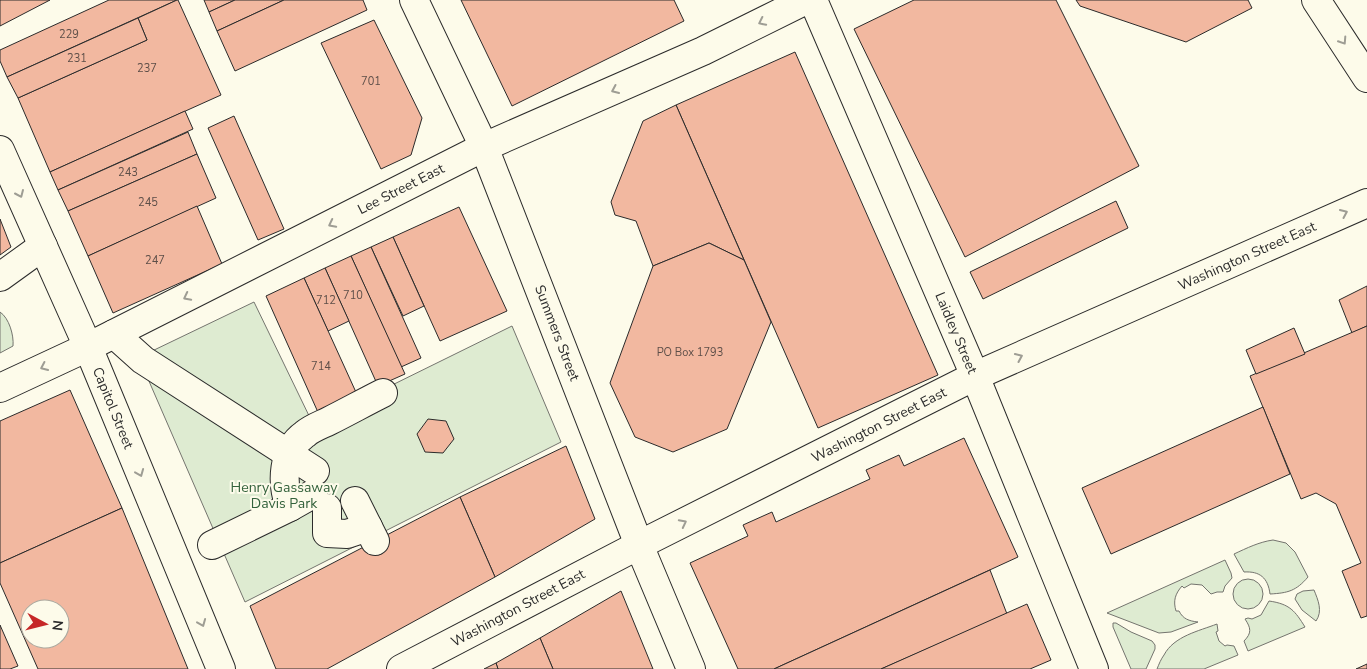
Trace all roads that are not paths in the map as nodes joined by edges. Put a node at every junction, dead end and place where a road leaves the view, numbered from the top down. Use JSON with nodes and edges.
{"nodes":[{"id":1,"x":414,"y":0,"type":"edge"},
{"id":2,"x":806,"y":0,"type":"edge"},
{"id":3,"x":813,"y":0,"type":"edge"},
{"id":4,"x":1316,"y":0,"type":"edge"},
{"id":5,"x":1367,"y":78,"type":"edge"},
{"id":6,"x":484,"y":147,"type":"junction"},
{"id":7,"x":0,"y":150,"type":"edge"},
{"id":8,"x":1367,"y":203,"type":"edge"},
{"id":9,"x":43,"y":246,"type":"junction"},
{"id":10,"x":0,"y":277,"type":"edge"},
{"id":11,"x":114,"y":334,"type":"junction"},
{"id":12,"x":88,"y":347,"type":"junction"},
{"id":13,"x":975,"y":376,"type":"junction"},
{"id":14,"x":0,"y":388,"type":"edge"},
{"id":15,"x":383,"y":393,"type":"dead end"},
{"id":16,"x":289,"y":454,"type":"junction"},
{"id":17,"x":318,"y":491,"type":"junction"},
{"id":18,"x":355,"y":501,"type":"dead end"},
{"id":19,"x":290,"y":507,"type":"junction"},
{"id":20,"x":639,"y":544,"type":"junction"},
{"id":21,"x":212,"y":545,"type":"dead end"},
{"id":22,"x":221,"y":669,"type":"edge"},
{"id":23,"x":401,"y":669,"type":"edge"},
{"id":24,"x":691,"y":669,"type":"edge"},
{"id":25,"x":1094,"y":669,"type":"edge"}],
"edges":[{"from":1,"to":6,"type":"street","name":"Summers Street"},
{"from":2,"to":6,"type":"street","name":"Lee Street East","one_way":true},
{"from":3,"to":13,"type":"street","name":"Laidley Street"},
{"from":4,"to":5,"type":"street","one_way":true},
{"from":6,"to":11,"type":"street","name":"Lee Street East","one_way":true},
{"from":6,"to":20,"type":"street","name":"Summers Street"},
{"from":7,"to":9,"type":"street","name":"Capitol Street","one_way":true},
{"from":13,"to":8,"type":"street","name":"Washington Street East","one_way":true},
{"from":9,"to":10,"type":"street"},
{"from":9,"to":12,"type":"street","name":"Capitol Street"},
{"from":11,"to":12,"type":"street","name":"Lee Street East"},
{"from":11,"to":16,"type":"street"},
{"from":12,"to":14,"type":"street","name":"Lee Street East","one_way":true},
{"from":12,"to":22,"type":"street","name":"Capitol Street","one_way":true},
{"from":20,"to":13,"type":"street","name":"Washington Street East","one_way":true},
{"from":13,"to":25,"type":"street","name":"Laidley Street"},
{"from":15,"to":16,"type":"street"},
{"from":16,"to":17,"type":"street"},
{"from":16,"to":19,"type":"street"},
{"from":17,"to":18,"type":"street"},
{"from":17,"to":19,"type":"street"},
{"from":19,"to":21,"type":"street"},
{"from":20,"to":23,"type":"street","name":"Washington Street East"},
{"from":20,"to":24,"type":"street","name":"Summers Street"}]}
